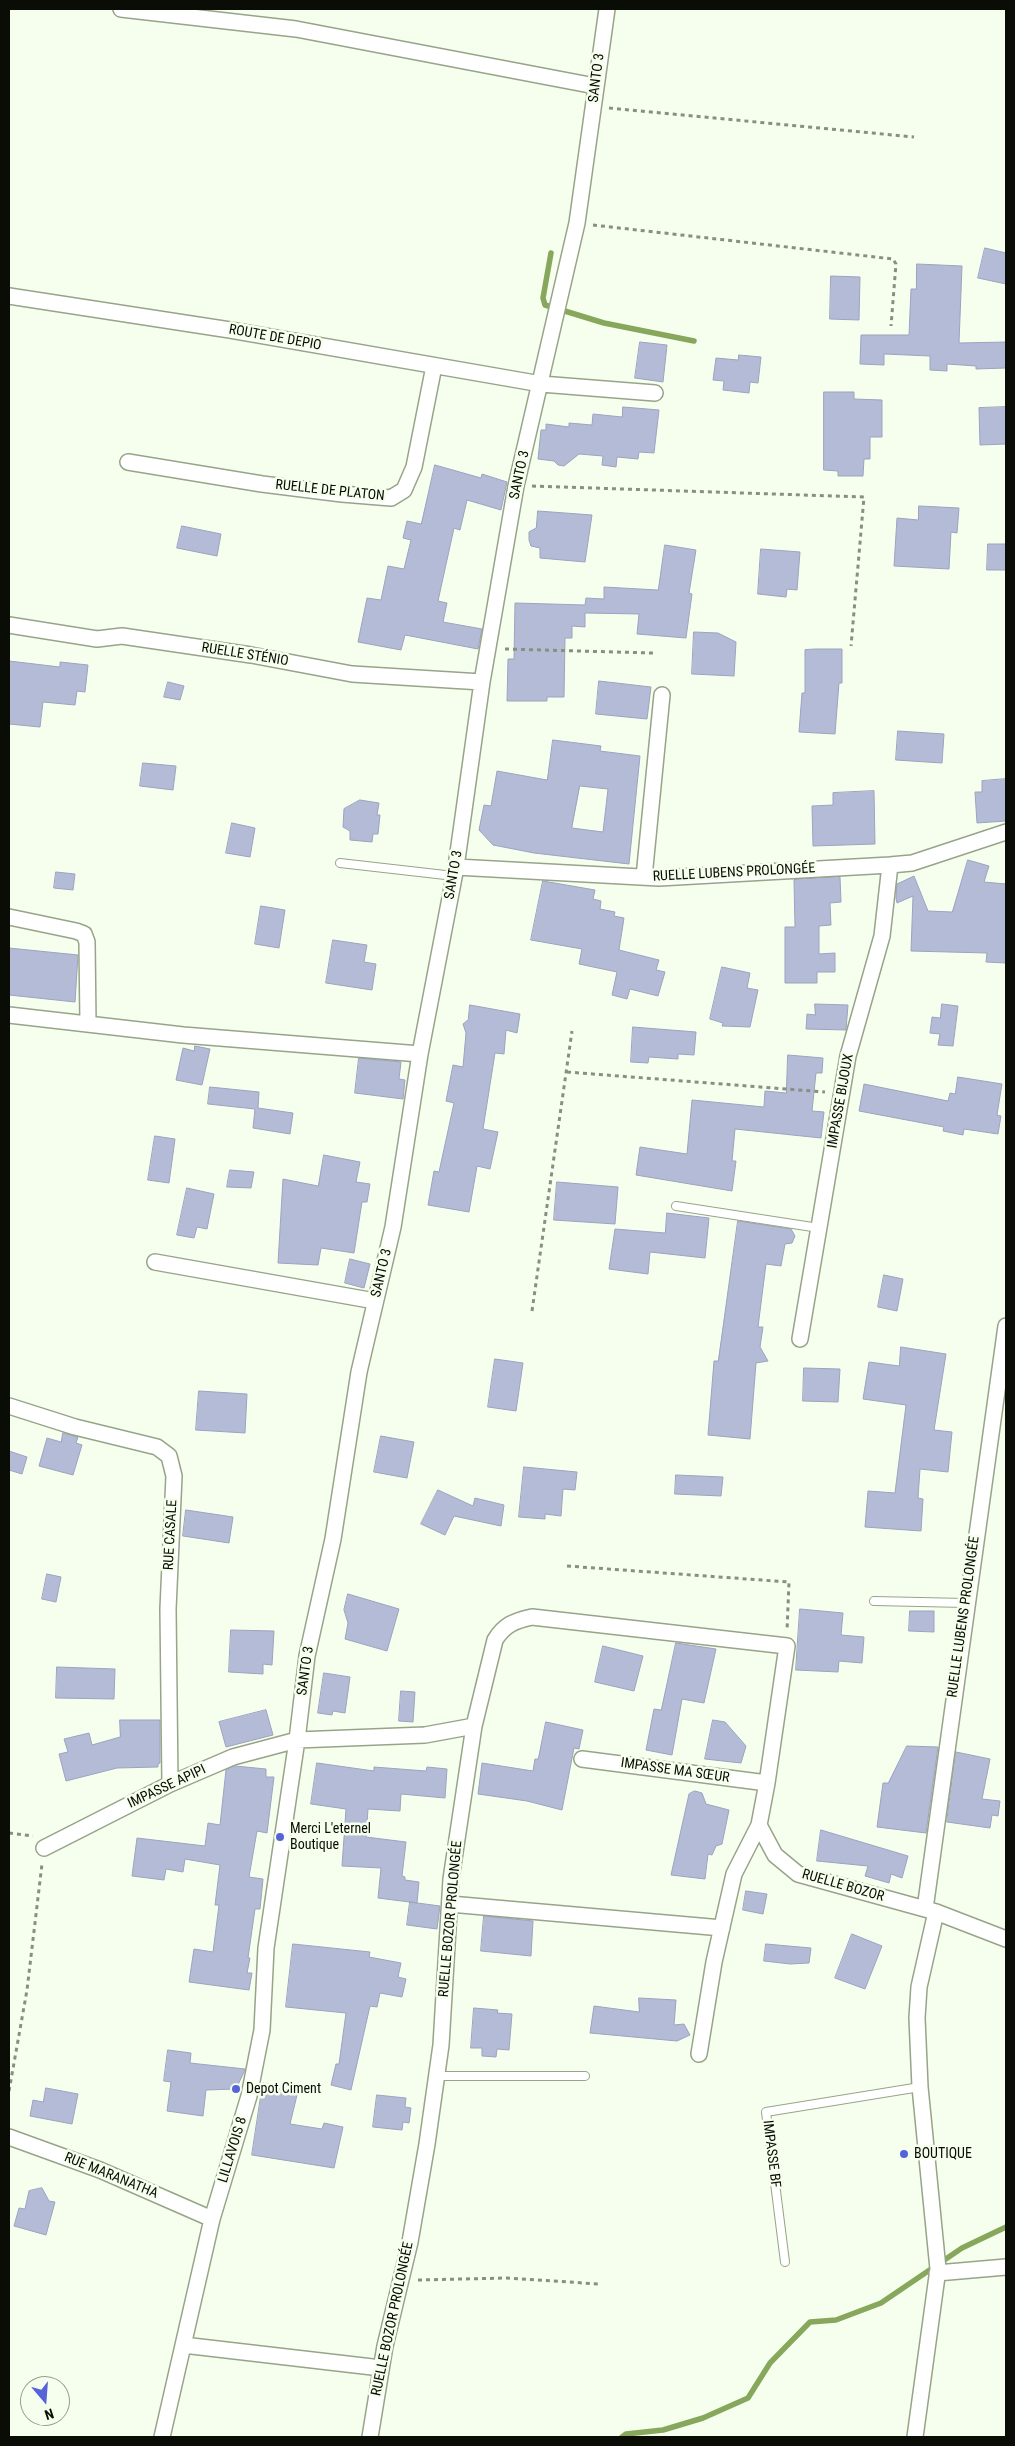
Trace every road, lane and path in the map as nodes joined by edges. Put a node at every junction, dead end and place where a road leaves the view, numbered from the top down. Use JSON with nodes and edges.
{"nodes":[{"id":1,"x":121,"y":9,"type":"edge"},
{"id":2,"x":607,"y":9,"type":"edge"},
{"id":3,"x":595,"y":86,"type":"junction"},
{"id":4,"x":594,"y":106,"type":"junction"},
{"id":5,"x":914,"y":137,"type":"dead end"},
{"id":6,"x":577,"y":223,"type":"junction"},
{"id":7,"x":9,"y":296,"type":"edge"},
{"id":8,"x":892,"y":326,"type":"dead end"},
{"id":9,"x":434,"y":366,"type":"junction"},
{"id":10,"x":541,"y":384,"type":"junction"},
{"id":11,"x":655,"y":393,"type":"dead end"},
{"id":12,"x":128,"y":462,"type":"dead end"},
{"id":13,"x":516,"y":486,"type":"junction"},
{"id":14,"x":9,"y":625,"type":"edge"},
{"id":15,"x":850,"y":646,"type":"dead end"},
{"id":16,"x":489,"y":649,"type":"junction"},
{"id":17,"x":653,"y":653,"type":"dead end"},
{"id":18,"x":482,"y":682,"type":"junction"},
{"id":19,"x":662,"y":695,"type":"dead end"},
{"id":20,"x":1006,"y":832,"type":"edge"},
{"id":21,"x":340,"y":863,"type":"dead end"},
{"id":22,"x":890,"y":865,"type":"junction"},
{"id":23,"x":455,"y":872,"type":"junction"},
{"id":24,"x":644,"y":877,"type":"junction"},
{"id":25,"x":9,"y":917,"type":"edge"},
{"id":26,"x":9,"y":1015,"type":"edge"},
{"id":27,"x":88,"y":1024,"type":"junction"},
{"id":28,"x":572,"y":1031,"type":"dead end"},
{"id":29,"x":420,"y":1054,"type":"junction"},
{"id":30,"x":567,"y":1072,"type":"junction"},
{"id":31,"x":842,"y":1094,"type":"junction"},
{"id":32,"x":676,"y":1206,"type":"dead end"},
{"id":33,"x":819,"y":1228,"type":"junction"},
{"id":34,"x":155,"y":1262,"type":"dead end"},
{"id":35,"x":375,"y":1301,"type":"junction"},
{"id":36,"x":532,"y":1311,"type":"dead end"},
{"id":37,"x":1006,"y":1326,"type":"edge"},
{"id":38,"x":800,"y":1339,"type":"dead end"},
{"id":39,"x":9,"y":1406,"type":"edge"},
{"id":40,"x":567,"y":1566,"type":"dead end"},
{"id":41,"x":874,"y":1601,"type":"dead end"},
{"id":42,"x":966,"y":1603,"type":"junction"},
{"id":43,"x":787,"y":1646,"type":"junction"},
{"id":44,"x":474,"y":1726,"type":"junction"},
{"id":45,"x":297,"y":1740,"type":"junction"},
{"id":46,"x":582,"y":1759,"type":"dead end"},
{"id":47,"x":767,"y":1783,"type":"junction"},
{"id":48,"x":170,"y":1784,"type":"junction"},
{"id":49,"x":759,"y":1825,"type":"junction"},
{"id":50,"x":9,"y":1833,"type":"edge"},
{"id":51,"x":44,"y":1848,"type":"junction"},
{"id":52,"x":450,"y":1904,"type":"junction"},
{"id":53,"x":930,"y":1910,"type":"junction"},
{"id":54,"x":722,"y":1928,"type":"junction"},
{"id":55,"x":1006,"y":1938,"type":"edge"},
{"id":56,"x":699,"y":2054,"type":"dead end"},
{"id":57,"x":436,"y":2076,"type":"junction"},
{"id":58,"x":585,"y":2076,"type":"dead end"},
{"id":59,"x":920,"y":2087,"type":"junction"},
{"id":60,"x":9,"y":2091,"type":"edge"},
{"id":61,"x":9,"y":2137,"type":"edge"},
{"id":62,"x":212,"y":2219,"type":"junction"},
{"id":63,"x":785,"y":2262,"type":"dead end"},
{"id":64,"x":1006,"y":2267,"type":"edge"},
{"id":65,"x":938,"y":2271,"type":"junction"},
{"id":66,"x":400,"y":2281,"type":"junction"},
{"id":67,"x":599,"y":2284,"type":"dead end"},
{"id":68,"x":183,"y":2345,"type":"junction"},
{"id":69,"x":381,"y":2368,"type":"junction"},
{"id":70,"x":162,"y":2437,"type":"edge"},
{"id":71,"x":370,"y":2437,"type":"edge"},
{"id":72,"x":915,"y":2437,"type":"edge"}],
"edges":[{"from":1,"to":3,"type":"street"},
{"from":2,"to":3,"type":"street","name":"SANTO 3"},
{"from":3,"to":4,"type":"street","name":"SANTO 3"},
{"from":4,"to":5,"type":"path"},
{"from":4,"to":6,"type":"street","name":"SANTO 3"},
{"from":6,"to":8,"type":"path"},
{"from":6,"to":10,"type":"street","name":"SANTO 3"},
{"from":7,"to":9,"type":"street","name":"ROUTE DE DEPIO"},
{"from":9,"to":10,"type":"street","name":"ROUTE DE DEPIO"},
{"from":9,"to":12,"type":"street","name":"RUELLE DE PLATON"},
{"from":10,"to":11,"type":"street","name":"ROUTE DE DEPIO"},
{"from":10,"to":13,"type":"street","name":"SANTO 3"},
{"from":13,"to":15,"type":"path"},
{"from":13,"to":16,"type":"street","name":"SANTO 3"},
{"from":14,"to":18,"type":"street","name":"RUELLE STÉNIO"},
{"from":16,"to":17,"type":"path"},
{"from":16,"to":18,"type":"street","name":"SANTO 3"},
{"from":18,"to":23,"type":"street","name":"SANTO 3"},
{"from":19,"to":24,"type":"street"},
{"from":20,"to":22,"type":"street","name":"RUELLE LUBENS PROLONGÉE"},
{"from":21,"to":23,"type":"lane"},
{"from":22,"to":24,"type":"street","name":"RUELLE LUBENS PROLONGÉE"},
{"from":22,"to":31,"type":"street","name":"IMPASSE BIJOUX"},
{"from":23,"to":24,"type":"street","name":"RUELLE LUBENS PROLONGÉE"},
{"from":23,"to":29,"type":"street","name":"SANTO 3"},
{"from":25,"to":27,"type":"street"},
{"from":26,"to":27,"type":"street"},
{"from":27,"to":29,"type":"street"},
{"from":28,"to":30,"type":"path"},
{"from":29,"to":35,"type":"street","name":"SANTO 3"},
{"from":30,"to":31,"type":"path"},
{"from":30,"to":36,"type":"path"},
{"from":31,"to":33,"type":"street","name":"IMPASSE BIJOUX"},
{"from":32,"to":33,"type":"lane"},
{"from":33,"to":38,"type":"street","name":"IMPASSE BIJOUX"},
{"from":34,"to":35,"type":"street"},
{"from":35,"to":45,"type":"street","name":"SANTO 3"},
{"from":37,"to":42,"type":"street","name":"RUELLE LUBENS PROLONGÉE"},
{"from":39,"to":48,"type":"street","name":"RUE CASALE"},
{"from":40,"to":43,"type":"path"},
{"from":41,"to":42,"type":"lane"},
{"from":42,"to":53,"type":"street","name":"RUELLE LUBENS PROLONGÉE"},
{"from":43,"to":44,"type":"street","name":"RUELLE BOZOR PROLONGÉE"},
{"from":43,"to":47,"type":"street"},
{"from":44,"to":45,"type":"street","name":"IMPASSE APIPI"},
{"from":44,"to":52,"type":"street","name":"RUELLE BOZOR PROLONGÉE"},
{"from":45,"to":48,"type":"street","name":"IMPASSE APIPI"},
{"from":45,"to":62,"type":"street","name":"LILLAVOIS 8"},
{"from":46,"to":47,"type":"street","name":"IMPASSE MA SŒUR"},
{"from":47,"to":49,"type":"street"},
{"from":48,"to":51,"type":"street","name":"IMPASSE APIPI"},
{"from":49,"to":53,"type":"street","name":"RUELLE BOZOR"},
{"from":49,"to":54,"type":"street"},
{"from":50,"to":51,"type":"path"},
{"from":51,"to":60,"type":"path"},
{"from":52,"to":54,"type":"street"},
{"from":52,"to":57,"type":"street","name":"RUELLE BOZOR PROLONGÉE"},
{"from":53,"to":55,"type":"street","name":"RUELLE BOZOR"},
{"from":53,"to":59,"type":"street","name":"RUELLE LUBENS PROLONGÉE"},
{"from":54,"to":56,"type":"street"},
{"from":57,"to":58,"type":"lane"},
{"from":57,"to":66,"type":"street","name":"RUELLE BOZOR PROLONGÉE"},
{"from":59,"to":63,"type":"lane","name":"IMPASSE BF"},
{"from":59,"to":65,"type":"street","name":"RUELLE LUBENS PROLONGÉE"},
{"from":61,"to":62,"type":"street","name":"RUE MARANATHA"},
{"from":62,"to":68,"type":"street","name":"LILLAVOIS 8"},
{"from":64,"to":65,"type":"street"},
{"from":65,"to":72,"type":"street","name":"RUELLE LUBENS PROLONGÉE"},
{"from":66,"to":67,"type":"path"},
{"from":66,"to":69,"type":"street","name":"RUELLE BOZOR PROLONGÉE"},
{"from":68,"to":69,"type":"street"},
{"from":68,"to":70,"type":"street","name":"LILLAVOIS 8"},
{"from":69,"to":71,"type":"street","name":"RUELLE BOZOR PROLONGÉE"}]}
